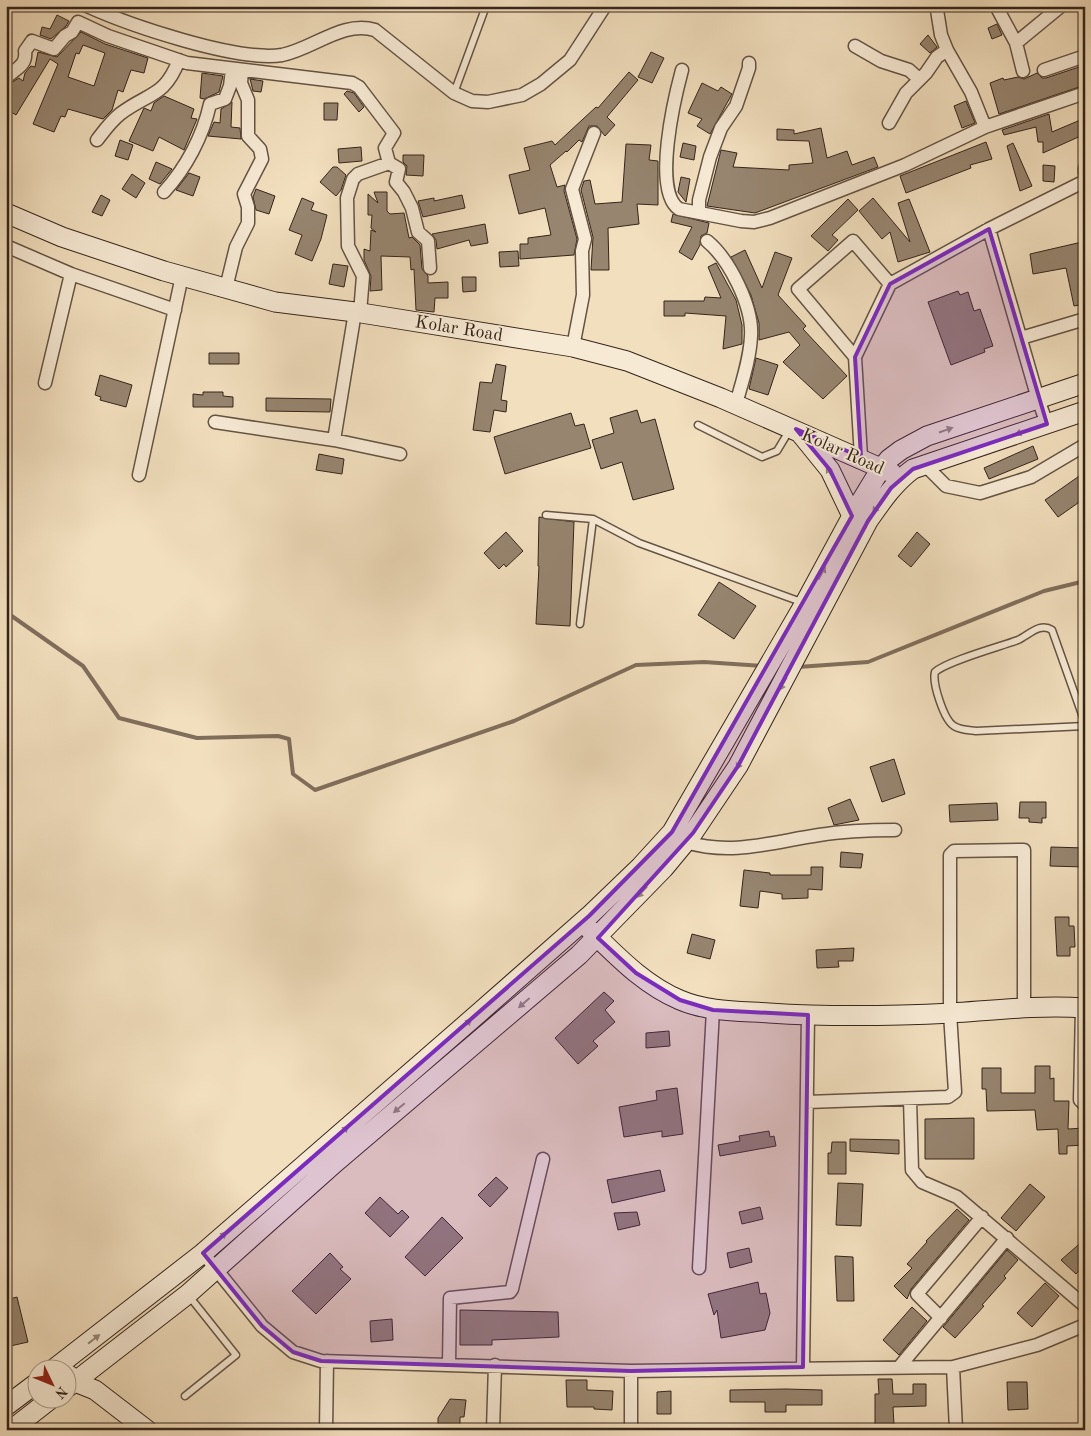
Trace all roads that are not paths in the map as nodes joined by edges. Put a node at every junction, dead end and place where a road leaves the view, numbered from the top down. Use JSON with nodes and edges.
{"nodes":[{"id":1,"x":88,"y":6,"type":"edge"},
{"id":2,"x":486,"y":6,"type":"edge"},
{"id":3,"x":605,"y":6,"type":"edge"},
{"id":4,"x":996,"y":6,"type":"edge"},
{"id":5,"x":1061,"y":6,"type":"edge"},
{"id":6,"x":937,"y":10,"type":"dead end"},
{"id":7,"x":1016,"y":43,"type":"junction"},
{"id":8,"x":855,"y":46,"type":"dead end"},
{"id":9,"x":947,"y":50,"type":"junction"},
{"id":10,"x":1085,"y":56,"type":"edge"},
{"id":11,"x":179,"y":60,"type":"junction"},
{"id":12,"x":749,"y":63,"type":"dead end"},
{"id":13,"x":682,"y":70,"type":"dead end"},
{"id":14,"x":1044,"y":70,"type":"dead end"},
{"id":15,"x":237,"y":71,"type":"junction"},
{"id":16,"x":1024,"y":72,"type":"dead end"},
{"id":17,"x":6,"y":78,"type":"edge"},
{"id":18,"x":919,"y":80,"type":"junction"},
{"id":19,"x":454,"y":93,"type":"junction"},
{"id":20,"x":1085,"y":93,"type":"edge"},
{"id":21,"x":889,"y":123,"type":"dead end"},
{"id":22,"x":984,"y":127,"type":"junction"},
{"id":23,"x":594,"y":133,"type":"dead end"},
{"id":24,"x":97,"y":140,"type":"dead end"},
{"id":25,"x":389,"y":163,"type":"junction"},
{"id":26,"x":1085,"y":168,"type":"edge"},
{"id":27,"x":1085,"y":173,"type":"edge"},
{"id":28,"x":1085,"y":181,"type":"edge"},
{"id":29,"x":164,"y":192,"type":"dead end"},
{"id":30,"x":699,"y":212,"type":"junction"},
{"id":31,"x":6,"y":214,"type":"edge"},
{"id":32,"x":989,"y":229,"type":"junction"},
{"id":33,"x":707,"y":241,"type":"dead end"},
{"id":34,"x":6,"y":246,"type":"edge"},
{"id":35,"x":430,"y":268,"type":"dead end"},
{"id":36,"x":71,"y":274,"type":"junction"},
{"id":37,"x":182,"y":276,"type":"junction"},
{"id":38,"x":890,"y":284,"type":"junction"},
{"id":39,"x":226,"y":288,"type":"junction"},
{"id":40,"x":175,"y":310,"type":"junction"},
{"id":41,"x":358,"y":312,"type":"junction"},
{"id":42,"x":1085,"y":319,"type":"edge"},
{"id":43,"x":1021,"y":338,"type":"junction"},
{"id":44,"x":573,"y":347,"type":"junction"},
{"id":45,"x":855,"y":357,"type":"junction"},
{"id":46,"x":45,"y":383,"type":"dead end"},
{"id":47,"x":1085,"y":383,"type":"edge"},
{"id":48,"x":1038,"y":399,"type":"junction"},
{"id":49,"x":736,"y":404,"type":"junction"},
{"id":50,"x":1085,"y":411,"type":"edge"},
{"id":51,"x":215,"y":422,"type":"dead end"},
{"id":52,"x":1047,"y":424,"type":"junction"},
{"id":53,"x":698,"y":425,"type":"dead end"},
{"id":54,"x":794,"y":428,"type":"junction"},
{"id":55,"x":334,"y":440,"type":"junction"},
{"id":56,"x":1085,"y":445,"type":"edge"},
{"id":57,"x":400,"y":454,"type":"dead end"},
{"id":58,"x":861,"y":457,"type":"junction"},
{"id":59,"x":926,"y":466,"type":"junction"},
{"id":60,"x":882,"y":467,"type":"junction"},
{"id":61,"x":138,"y":474,"type":"dead end"},
{"id":62,"x":901,"y":478,"type":"junction"},
{"id":63,"x":546,"y":515,"type":"dead end"},
{"id":64,"x":852,"y":516,"type":"junction"},
{"id":65,"x":593,"y":519,"type":"junction"},
{"id":66,"x":805,"y":603,"type":"junction"},
{"id":67,"x":580,"y":624,"type":"dead end"},
{"id":68,"x":1085,"y":724,"type":"edge"},
{"id":69,"x":895,"y":830,"type":"dead end"},
{"id":70,"x":686,"y":842,"type":"junction"},
{"id":71,"x":582,"y":922,"type":"junction"},
{"id":72,"x":598,"y":938,"type":"junction"},
{"id":73,"x":1024,"y":1007,"type":"junction"},
{"id":74,"x":1083,"y":1008,"type":"edge"},
{"id":75,"x":713,"y":1010,"type":"junction"},
{"id":76,"x":950,"y":1013,"type":"junction"},
{"id":77,"x":808,"y":1015,"type":"junction"},
{"id":78,"x":910,"y":1099,"type":"junction"},
{"id":79,"x":807,"y":1102,"type":"junction"},
{"id":80,"x":1085,"y":1105,"type":"edge"},
{"id":81,"x":543,"y":1159,"type":"dead end"},
{"id":82,"x":982,"y":1217,"type":"junction"},
{"id":83,"x":1008,"y":1238,"type":"junction"},
{"id":84,"x":203,"y":1252,"type":"junction"},
{"id":85,"x":699,"y":1268,"type":"dead end"},
{"id":86,"x":217,"y":1269,"type":"junction"},
{"id":87,"x":188,"y":1294,"type":"junction"},
{"id":88,"x":1085,"y":1306,"type":"edge"},
{"id":89,"x":941,"y":1318,"type":"junction"},
{"id":90,"x":1085,"y":1325,"type":"edge"},
{"id":91,"x":327,"y":1361,"type":"junction"},
{"id":92,"x":449,"y":1364,"type":"junction"},
{"id":93,"x":495,"y":1365,"type":"junction"},
{"id":94,"x":900,"y":1366,"type":"junction"},
{"id":95,"x":78,"y":1367,"type":"edge"},
{"id":96,"x":803,"y":1367,"type":"junction"},
{"id":97,"x":953,"y":1367,"type":"junction"},
{"id":98,"x":78,"y":1369,"type":"edge"},
{"id":99,"x":631,"y":1371,"type":"junction"},
{"id":100,"x":78,"y":1378,"type":"edge"},
{"id":101,"x":28,"y":1390,"type":"edge"},
{"id":102,"x":185,"y":1396,"type":"dead end"},
{"id":103,"x":6,"y":1406,"type":"edge"},
{"id":104,"x":39,"y":1408,"type":"edge"},
{"id":105,"x":11,"y":1430,"type":"edge"},
{"id":106,"x":147,"y":1430,"type":"edge"},
{"id":107,"x":326,"y":1430,"type":"edge"},
{"id":108,"x":493,"y":1430,"type":"edge"},
{"id":109,"x":631,"y":1430,"type":"edge"},
{"id":110,"x":956,"y":1430,"type":"edge"}],
"edges":[{"from":1,"to":19,"type":"street"},
{"from":2,"to":19,"type":"lane"},
{"from":3,"to":19,"type":"street"},
{"from":4,"to":7,"type":"street"},
{"from":5,"to":7,"type":"street"},
{"from":6,"to":9,"type":"street"},
{"from":7,"to":16,"type":"street"},
{"from":8,"to":18,"type":"street"},
{"from":9,"to":18,"type":"street"},
{"from":9,"to":22,"type":"street"},
{"from":10,"to":14,"type":"street"},
{"from":11,"to":15,"type":"street"},
{"from":11,"to":17,"type":"street"},
{"from":11,"to":24,"type":"street"},
{"from":12,"to":30,"type":"street"},
{"from":13,"to":30,"type":"street"},
{"from":15,"to":25,"type":"street"},
{"from":15,"to":29,"type":"street"},
{"from":15,"to":39,"type":"street"},
{"from":18,"to":21,"type":"street"},
{"from":20,"to":22,"type":"street"},
{"from":22,"to":30,"type":"street"},
{"from":23,"to":44,"type":"street"},
{"from":25,"to":35,"type":"street"},
{"from":25,"to":41,"type":"street"},
{"from":26,"to":27,"type":"street"},
{"from":28,"to":32,"type":"street"},
{"from":31,"to":37,"type":"main road","name":"Kolar Road"},
{"from":32,"to":38,"type":"street"},
{"from":32,"to":43,"type":"street"},
{"from":33,"to":49,"type":"street"},
{"from":34,"to":36,"type":"street"},
{"from":36,"to":40,"type":"street"},
{"from":36,"to":46,"type":"street"},
{"from":37,"to":39,"type":"main road","name":"Kolar Road"},
{"from":37,"to":40,"type":"street"},
{"from":38,"to":45,"type":"street"},
{"from":38,"to":45,"type":"street"},
{"from":39,"to":41,"type":"main road","name":"Kolar Road"},
{"from":40,"to":61,"type":"street"},
{"from":41,"to":44,"type":"main road","name":"Kolar Road"},
{"from":41,"to":55,"type":"street"},
{"from":42,"to":43,"type":"street"},
{"from":43,"to":48,"type":"street"},
{"from":44,"to":49,"type":"main road","name":"Kolar Road"},
{"from":45,"to":58,"type":"street"},
{"from":47,"to":48,"type":"main road"},
{"from":48,"to":52,"type":"street"},
{"from":60,"to":48,"type":"main road","one_way":true},
{"from":49,"to":54,"type":"main road","name":"Kolar Road"},
{"from":50,"to":52,"type":"main road"},
{"from":51,"to":55,"type":"street"},
{"from":52,"to":59,"type":"main road","one_way":true},
{"from":53,"to":54,"type":"lane"},
{"from":54,"to":58,"type":"main road","name":"Kolar Road"},
{"from":64,"to":54,"type":"main road","one_way":true},
{"from":55,"to":57,"type":"street"},
{"from":56,"to":59,"type":"street"},
{"from":58,"to":60,"type":"main road","name":"Kolar Road"},
{"from":59,"to":62,"type":"main road"},
{"from":60,"to":62,"type":"main road","name":"Kolar Road"},
{"from":60,"to":64,"type":"main road"},
{"from":62,"to":70,"type":"main road","one_way":true},
{"from":63,"to":65,"type":"lane"},
{"from":66,"to":64,"type":"main road","one_way":true},
{"from":65,"to":66,"type":"lane"},
{"from":65,"to":67,"type":"lane"},
{"from":66,"to":71,"type":"main road"},
{"from":68,"to":68,"type":"lane"},
{"from":69,"to":70,"type":"street"},
{"from":70,"to":72,"type":"main road","one_way":true},
{"from":71,"to":72,"type":"main road"},
{"from":84,"to":71,"type":"main road","one_way":true},
{"from":72,"to":75,"type":"main road"},
{"from":72,"to":86,"type":"main road","one_way":true},
{"from":73,"to":74,"type":"main road"},
{"from":73,"to":76,"type":"main road"},
{"from":73,"to":76,"type":"street"},
{"from":74,"to":80,"type":"street"},
{"from":75,"to":77,"type":"main road"},
{"from":75,"to":85,"type":"street"},
{"from":76,"to":77,"type":"main road"},
{"from":76,"to":78,"type":"street"},
{"from":77,"to":79,"type":"street"},
{"from":78,"to":79,"type":"street"},
{"from":78,"to":82,"type":"street"},
{"from":79,"to":96,"type":"street"},
{"from":81,"to":92,"type":"street"},
{"from":82,"to":83,"type":"street"},
{"from":82,"to":89,"type":"street"},
{"from":83,"to":88,"type":"street"},
{"from":83,"to":89,"type":"street"},
{"from":84,"to":86,"type":"street"},
{"from":95,"to":84,"type":"main road","one_way":true},
{"from":86,"to":87,"type":"main road"},
{"from":86,"to":91,"type":"street"},
{"from":87,"to":98,"type":"main road"},
{"from":87,"to":102,"type":"lane"},
{"from":89,"to":94,"type":"street"},
{"from":90,"to":97,"type":"street"},
{"from":91,"to":92,"type":"street"},
{"from":91,"to":107,"type":"street"},
{"from":92,"to":93,"type":"street"},
{"from":93,"to":99,"type":"street"},
{"from":93,"to":108,"type":"street"},
{"from":94,"to":96,"type":"street"},
{"from":94,"to":97,"type":"street"},
{"from":96,"to":99,"type":"street"},
{"from":97,"to":110,"type":"street"},
{"from":99,"to":109,"type":"street"},
{"from":100,"to":106,"type":"main road"},
{"from":101,"to":103,"type":"main road"},
{"from":104,"to":105,"type":"main road"}]}
